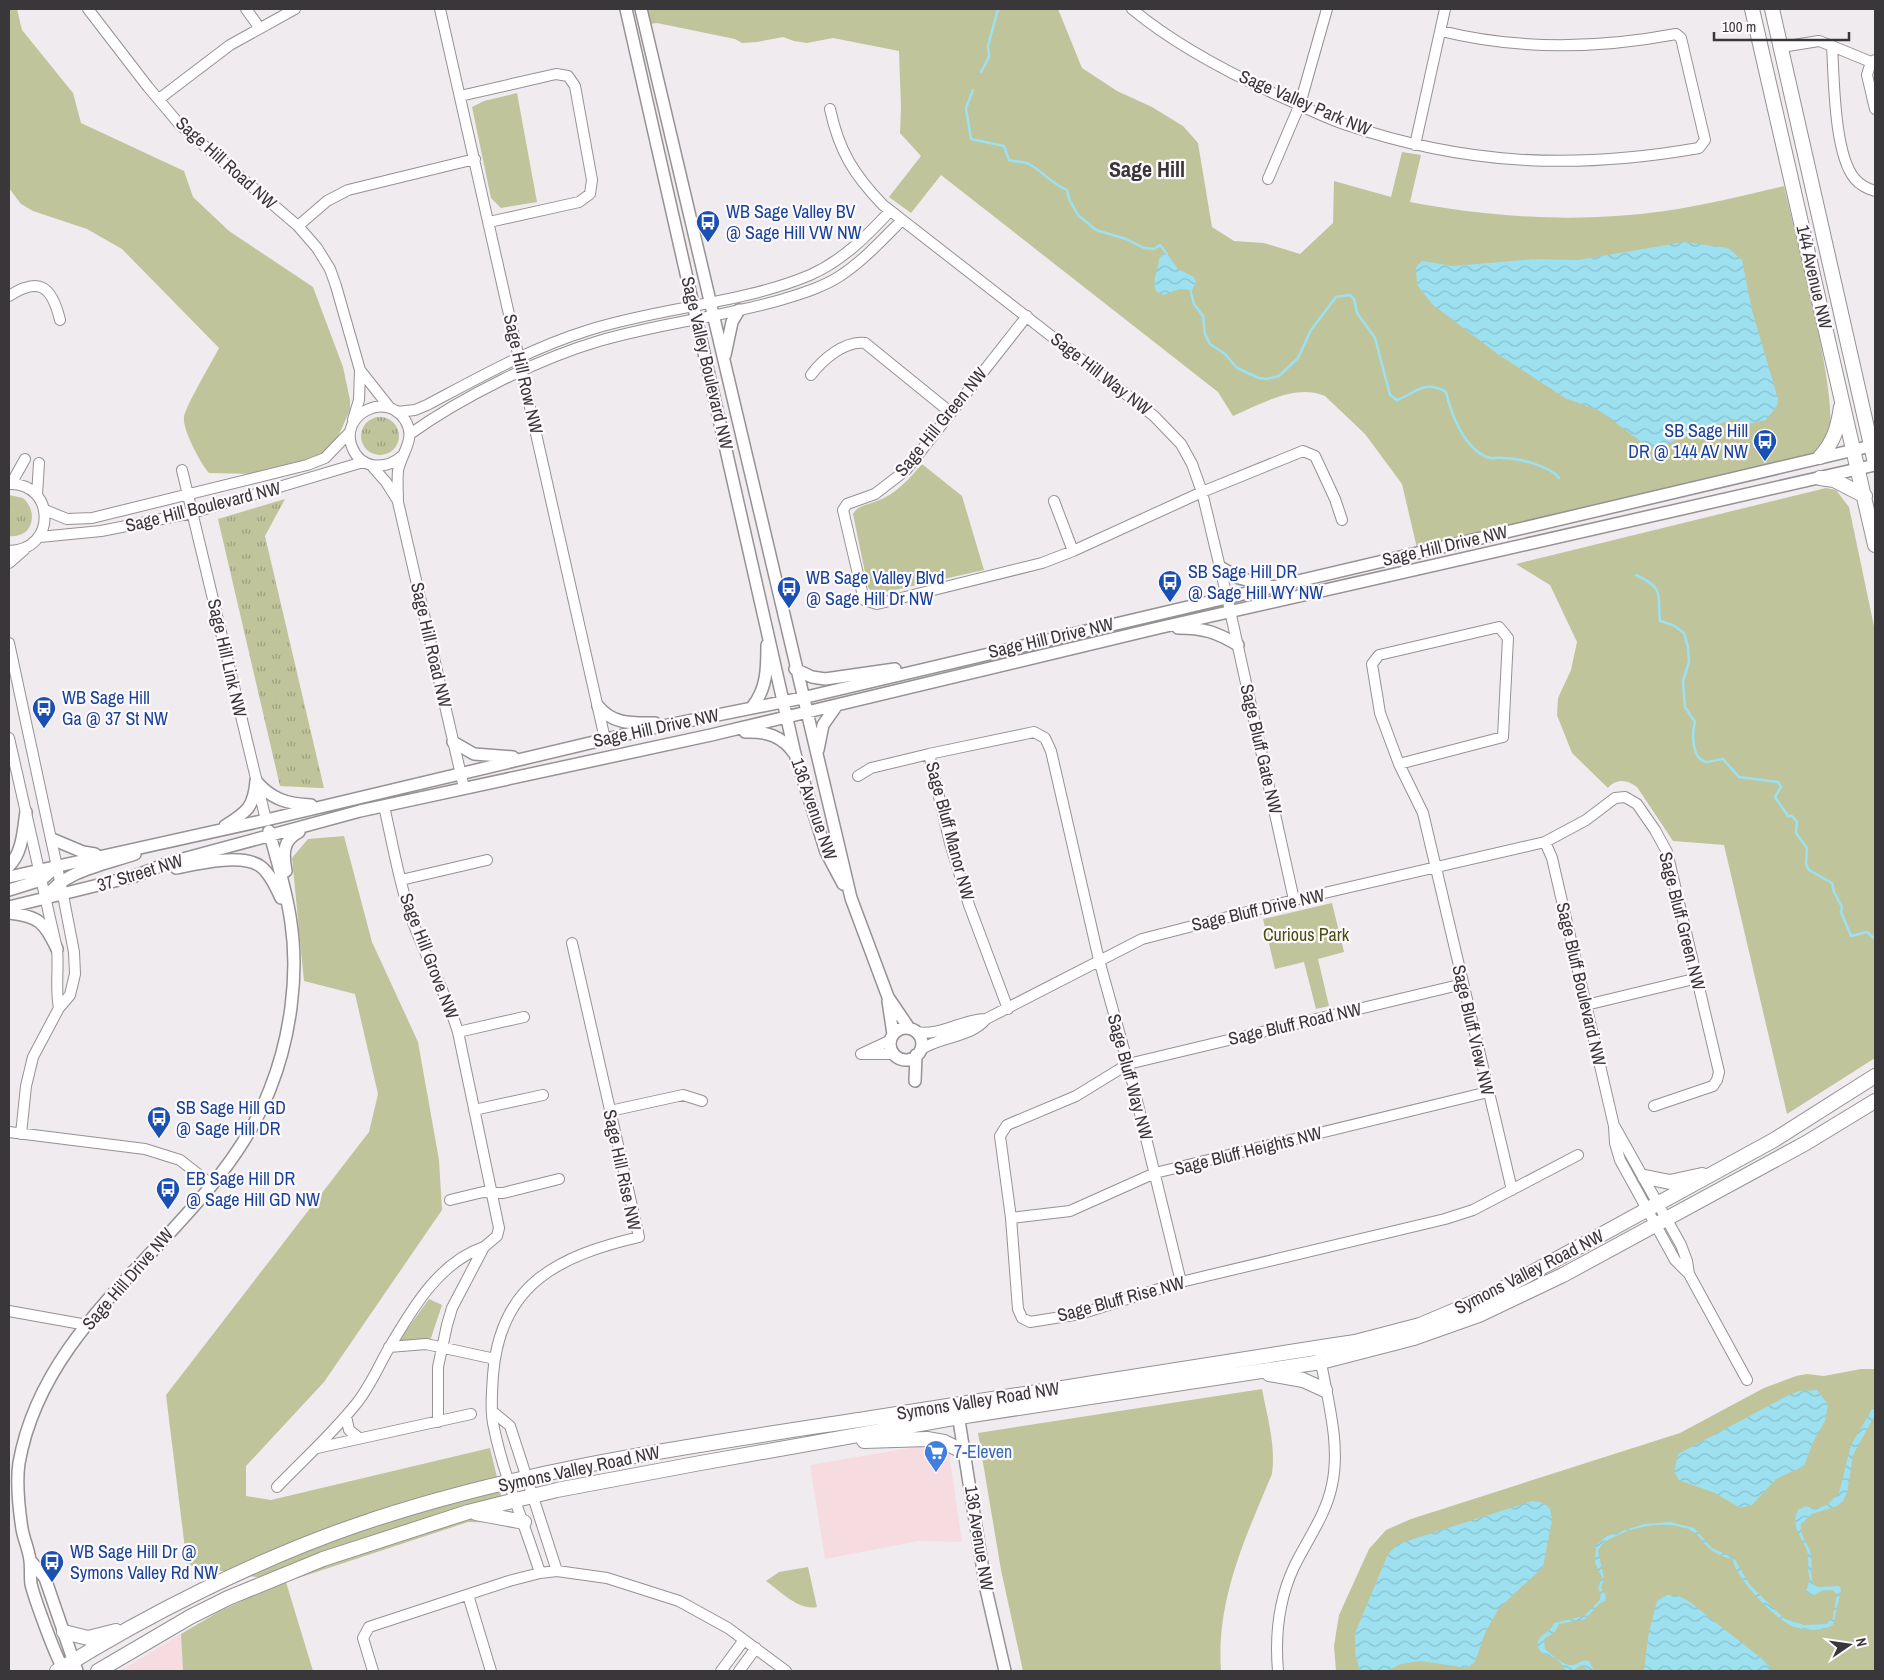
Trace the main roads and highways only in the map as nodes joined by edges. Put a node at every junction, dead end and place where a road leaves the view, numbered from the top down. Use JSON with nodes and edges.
{"nodes":[{"id":1,"x":1752,"y":9,"type":"edge"},
{"id":2,"x":1772,"y":9,"type":"edge"},
{"id":3,"x":1842,"y":402,"type":"junction"},
{"id":4,"x":1873,"y":445,"type":"edge"},
{"id":5,"x":1820,"y":457,"type":"road end"},
{"id":6,"x":1875,"y":464,"type":"edge"},
{"id":7,"x":1820,"y":478,"type":"road end"},
{"id":8,"x":1865,"y":496,"type":"junction"},
{"id":9,"x":1875,"y":544,"type":"edge"},
{"id":10,"x":1875,"y":1076,"type":"edge"},
{"id":11,"x":1875,"y":1101,"type":"edge"},
{"id":12,"x":1714,"y":1173,"type":"junction"},
{"id":13,"x":1645,"y":1177,"type":"road end"},
{"id":14,"x":1319,"y":1355,"type":"junction"},
{"id":15,"x":1253,"y":1372,"type":"junction"},
{"id":16,"x":1325,"y":1390,"type":"road end"},
{"id":17,"x":958,"y":1411,"type":"junction"},
{"id":18,"x":851,"y":1437,"type":"junction"},
{"id":19,"x":964,"y":1452,"type":"road end"},
{"id":20,"x":468,"y":1512,"type":"junction"},
{"id":21,"x":524,"y":1522,"type":"road end"},
{"id":22,"x":131,"y":1628,"type":"junction"},
{"id":23,"x":64,"y":1632,"type":"road end"},
{"id":24,"x":67,"y":1669,"type":"edge"},
{"id":25,"x":98,"y":1671,"type":"edge"}],
"edges":[{"from":1,"to":3,"type":"main road","name":"144 Avenue NW"},
{"from":2,"to":4,"type":"main road","name":"144 Avenue NW"},
{"from":3,"to":5,"type":"main road"},
{"from":3,"to":8,"type":"main road","name":"144 Avenue NW"},
{"from":4,"to":6,"type":"main road","name":"144 Avenue NW"},
{"from":7,"to":8,"type":"main road"},
{"from":8,"to":9,"type":"main road","name":"144 Avenue NW"},
{"from":10,"to":12,"type":"main road","name":"Symons Valley Road NW"},
{"from":11,"to":14,"type":"main road","name":"Symons Valley Road NW"},
{"from":12,"to":13,"type":"main road"},
{"from":12,"to":14,"type":"main road","name":"Symons Valley Road NW"},
{"from":14,"to":15,"type":"main road","name":"Symons Valley Road NW"},
{"from":14,"to":17,"type":"main road","name":"Symons Valley Road NW"},
{"from":15,"to":16,"type":"main road"},
{"from":15,"to":17,"type":"main road","name":"Symons Valley Road NW"},
{"from":17,"to":18,"type":"main road","name":"Symons Valley Road NW"},
{"from":17,"to":22,"type":"main road","name":"Symons Valley Road NW"},
{"from":18,"to":19,"type":"main road"},
{"from":18,"to":20,"type":"main road","name":"Symons Valley Road NW"},
{"from":20,"to":21,"type":"main road"},
{"from":20,"to":25,"type":"main road","name":"Symons Valley Road NW"},
{"from":22,"to":23,"type":"main road"},
{"from":22,"to":24,"type":"main road","name":"Symons Valley Road NW"}]}
